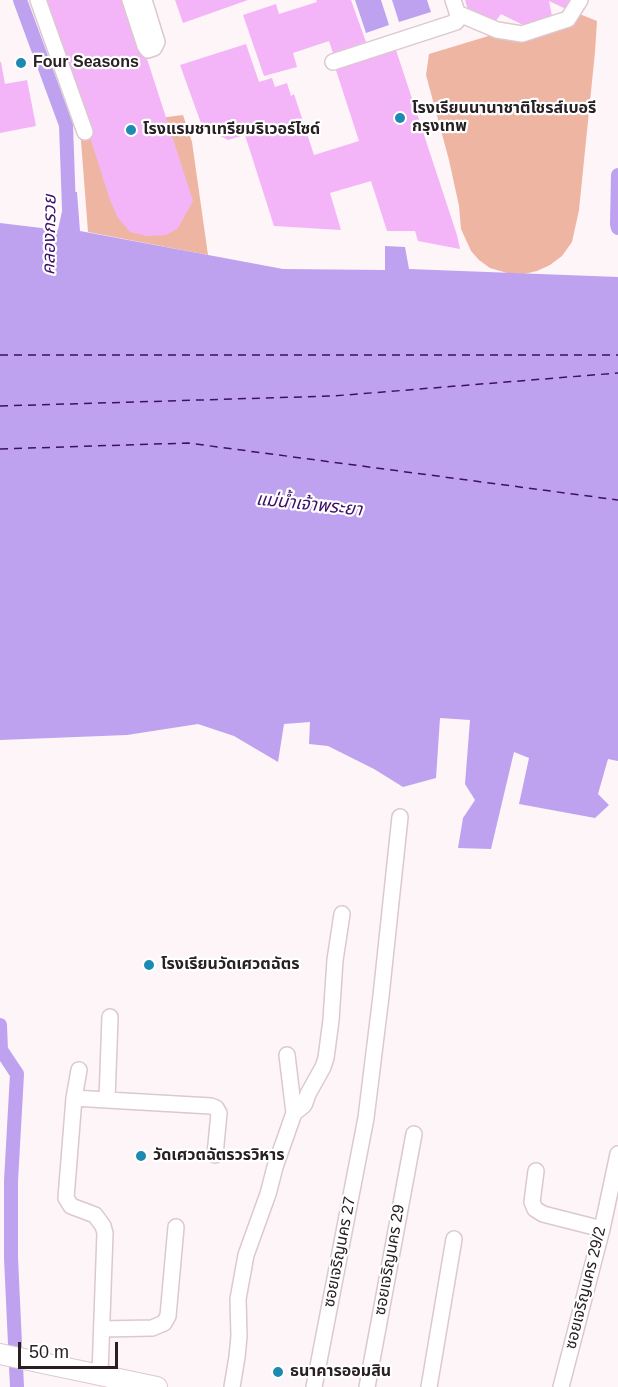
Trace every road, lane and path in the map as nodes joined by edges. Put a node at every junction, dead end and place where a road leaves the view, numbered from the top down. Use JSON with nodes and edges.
{"nodes":[{"id":1,"x":38,"y":0,"type":"edge"},
{"id":2,"x":130,"y":0,"type":"edge"},
{"id":3,"x":144,"y":0,"type":"edge"},
{"id":4,"x":580,"y":0,"type":"edge"},
{"id":5,"x":455,"y":6,"type":"edge"},
{"id":6,"x":333,"y":62,"type":"dead end"},
{"id":7,"x":85,"y":132,"type":"dead end"},
{"id":8,"x":400,"y":817,"type":"dead end"},
{"id":9,"x":342,"y":914,"type":"dead end"},
{"id":10,"x":110,"y":1017,"type":"dead end"},
{"id":11,"x":287,"y":1054,"type":"dead end"},
{"id":12,"x":80,"y":1070,"type":"dead end"},
{"id":13,"x":74,"y":1098,"type":"junction"},
{"id":14,"x":106,"y":1100,"type":"junction"},
{"id":15,"x":294,"y":1113,"type":"junction"},
{"id":16,"x":414,"y":1134,"type":"dead end"},
{"id":17,"x":618,"y":1154,"type":"edge"},
{"id":18,"x":215,"y":1155,"type":"dead end"},
{"id":19,"x":536,"y":1171,"type":"dead end"},
{"id":20,"x":176,"y":1227,"type":"dead end"},
{"id":21,"x":602,"y":1229,"type":"junction"},
{"id":22,"x":454,"y":1239,"type":"dead end"},
{"id":23,"x":102,"y":1329,"type":"junction"},
{"id":24,"x":1,"y":1354,"type":"edge"},
{"id":25,"x":100,"y":1374,"type":"junction"},
{"id":26,"x":157,"y":1387,"type":"edge"},
{"id":27,"x":232,"y":1387,"type":"edge"},
{"id":28,"x":314,"y":1387,"type":"edge"},
{"id":29,"x":367,"y":1387,"type":"edge"},
{"id":30,"x":429,"y":1387,"type":"edge"},
{"id":31,"x":561,"y":1387,"type":"edge"}],
"edges":[{"from":1,"to":7,"type":"street"},
{"from":2,"to":3,"type":"street"},
{"from":4,"to":5,"type":"street"},
{"from":5,"to":6,"type":"street"},
{"from":8,"to":28,"type":"street","name":"ซอยเจริญนคร 27"},
{"from":9,"to":15,"type":"street"},
{"from":10,"to":14,"type":"street"},
{"from":11,"to":15,"type":"street"},
{"from":12,"to":13,"type":"street"},
{"from":13,"to":14,"type":"street"},
{"from":13,"to":23,"type":"street"},
{"from":14,"to":18,"type":"street"},
{"from":15,"to":27,"type":"street"},
{"from":16,"to":29,"type":"street","name":"ซอยเจริญนคร 29"},
{"from":17,"to":21,"type":"street","name":"ซอยเจริญนคร 29/2"},
{"from":19,"to":21,"type":"street"},
{"from":20,"to":23,"type":"street"},
{"from":21,"to":31,"type":"street","name":"ซอยเจริญนคร 29/2"},
{"from":22,"to":30,"type":"street"},
{"from":23,"to":25,"type":"street"},
{"from":24,"to":25,"type":"main road"},
{"from":25,"to":26,"type":"main road"}]}
